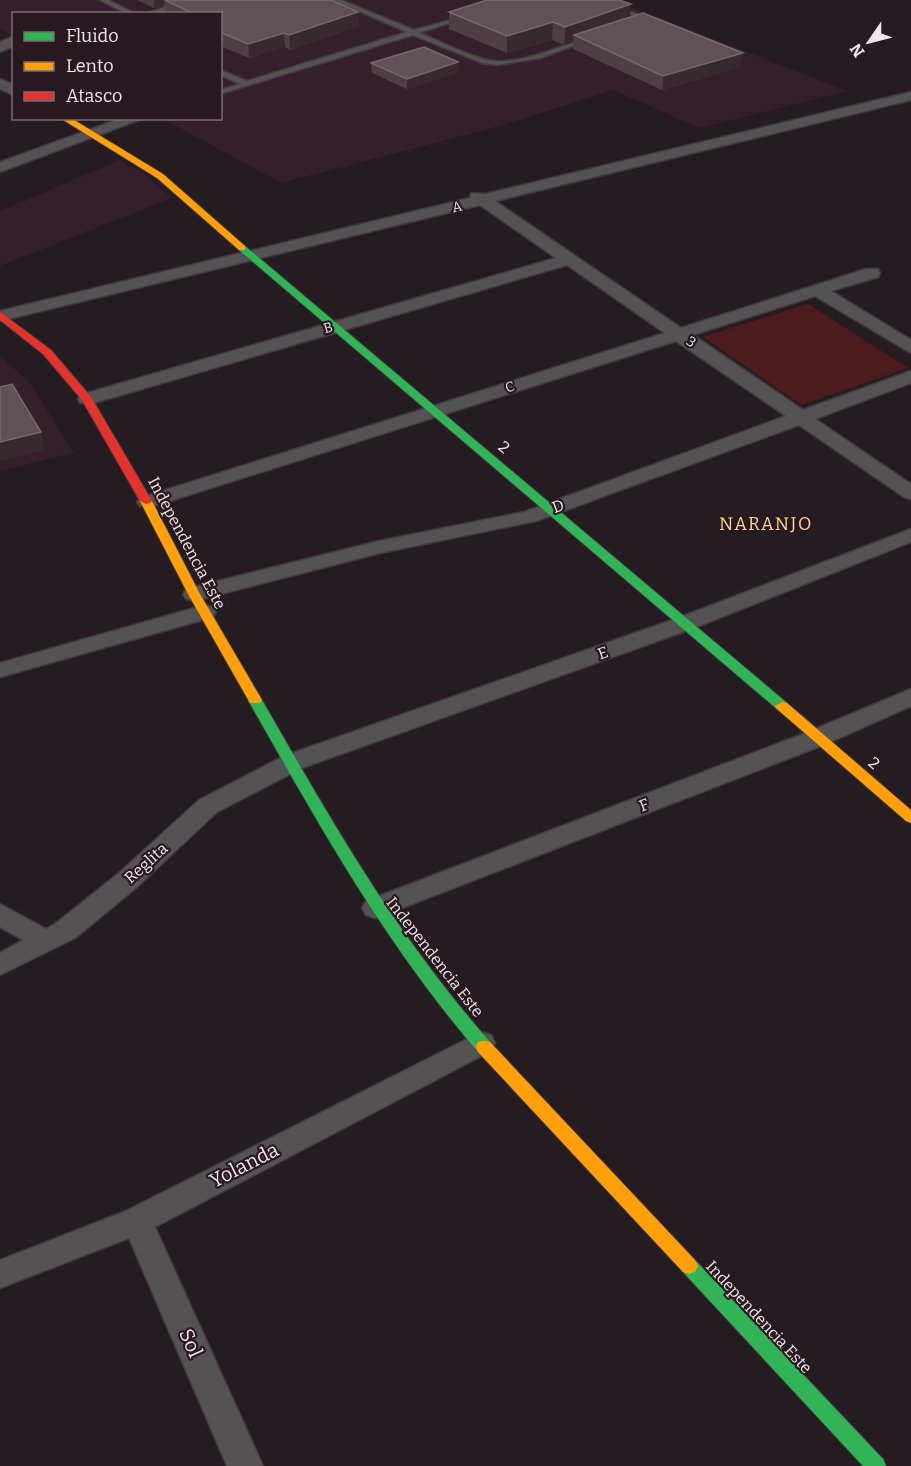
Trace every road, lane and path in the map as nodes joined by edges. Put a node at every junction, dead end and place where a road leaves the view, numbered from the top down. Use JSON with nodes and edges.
{"nodes":[{"id":1,"x":102,"y":0,"type":"edge"},
{"id":2,"x":195,"y":0,"type":"edge"},
{"id":3,"x":336,"y":0,"type":"edge"},
{"id":4,"x":595,"y":0,"type":"edge"},
{"id":5,"x":129,"y":12,"type":"edge"},
{"id":6,"x":154,"y":12,"type":"edge"},
{"id":7,"x":476,"y":13,"type":"edge"},
{"id":8,"x":648,"y":20,"type":"junction"},
{"id":9,"x":637,"y":24,"type":"edge"},
{"id":10,"x":659,"y":24,"type":"edge"},
{"id":11,"x":413,"y":33,"type":"junction"},
{"id":12,"x":603,"y":34,"type":"edge"},
{"id":13,"x":222,"y":73,"type":"edge"},
{"id":14,"x":247,"y":84,"type":"junction"},
{"id":15,"x":222,"y":91,"type":"edge"},
{"id":16,"x":911,"y":96,"type":"edge"},
{"id":17,"x":68,"y":120,"type":"edge"},
{"id":18,"x":130,"y":120,"type":"edge"},
{"id":19,"x":91,"y":133,"type":"junction"},
{"id":20,"x":0,"y":167,"type":"edge"},
{"id":21,"x":477,"y":196,"type":"junction"},
{"id":22,"x":253,"y":256,"type":"junction"},
{"id":23,"x":569,"y":259,"type":"junction"},
{"id":24,"x":872,"y":273,"type":"dead end"},
{"id":25,"x":817,"y":290,"type":"junction"},
{"id":26,"x":1,"y":315,"type":"edge"},
{"id":27,"x":333,"y":327,"type":"junction"},
{"id":28,"x":679,"y":334,"type":"junction"},
{"id":29,"x":911,"y":348,"type":"edge"},
{"id":30,"x":911,"y":377,"type":"edge"},
{"id":31,"x":87,"y":399,"type":"junction"},
{"id":32,"x":434,"y":411,"type":"junction"},
{"id":33,"x":799,"y":416,"type":"junction"},
{"id":34,"x":911,"y":493,"type":"edge"},
{"id":35,"x":147,"y":502,"type":"junction"},
{"id":36,"x":550,"y":509,"type":"junction"},
{"id":37,"x":911,"y":535,"type":"edge"},
{"id":38,"x":199,"y":603,"type":"junction"},
{"id":39,"x":686,"y":623,"type":"junction"},
{"id":40,"x":0,"y":670,"type":"edge"},
{"id":41,"x":911,"y":697,"type":"edge"},
{"id":42,"x":817,"y":738,"type":"junction"},
{"id":43,"x":293,"y":762,"type":"junction"},
{"id":44,"x":911,"y":818,"type":"edge"},
{"id":45,"x":375,"y":908,"type":"junction"},
{"id":46,"x":0,"y":914,"type":"edge"},
{"id":47,"x":46,"y":941,"type":"junction"},
{"id":48,"x":0,"y":965,"type":"edge"},
{"id":49,"x":481,"y":1043,"type":"junction"},
{"id":50,"x":137,"y":1221,"type":"junction"},
{"id":51,"x":0,"y":1274,"type":"edge"},
{"id":52,"x":245,"y":1466,"type":"edge"},
{"id":53,"x":876,"y":1466,"type":"edge"}],
"edges":[{"from":1,"to":5,"type":"lane"},
{"from":2,"to":6,"type":"lane"},
{"from":3,"to":11,"type":"lane"},
{"from":4,"to":8,"type":"lane"},
{"from":7,"to":11,"type":"lane"},
{"from":8,"to":9,"type":"lane"},
{"from":8,"to":10,"type":"lane"},
{"from":11,"to":12,"type":"lane"},
{"from":11,"to":14,"type":"lane"},
{"from":13,"to":14,"type":"lane"},
{"from":14,"to":15,"type":"lane"},
{"from":16,"to":21,"type":"street","name":"A"},
{"from":17,"to":19,"type":"street","name":"2"},
{"from":18,"to":19,"type":"street"},
{"from":19,"to":20,"type":"street"},
{"from":19,"to":22,"type":"street","name":"2"},
{"from":21,"to":22,"type":"street","name":"A"},
{"from":21,"to":23,"type":"street","name":"3"},
{"from":22,"to":26,"type":"street","name":"A"},
{"from":22,"to":27,"type":"street","name":"2"},
{"from":23,"to":27,"type":"street","name":"B"},
{"from":23,"to":28,"type":"street","name":"3"},
{"from":24,"to":25,"type":"street","name":"C"},
{"from":25,"to":28,"type":"street","name":"C"},
{"from":25,"to":29,"type":"street"},
{"from":26,"to":31,"type":"street","name":"Independencia Este"},
{"from":27,"to":31,"type":"street","name":"B"},
{"from":27,"to":32,"type":"street","name":"2"},
{"from":28,"to":32,"type":"street","name":"C"},
{"from":28,"to":33,"type":"street","name":"3"},
{"from":30,"to":33,"type":"street","name":"D"},
{"from":31,"to":35,"type":"street","name":"Independencia Este"},
{"from":32,"to":35,"type":"street","name":"C"},
{"from":32,"to":36,"type":"street","name":"2"},
{"from":33,"to":34,"type":"street","name":"3"},
{"from":33,"to":36,"type":"street","name":"D"},
{"from":35,"to":38,"type":"street","name":"Independencia Este"},
{"from":36,"to":38,"type":"street","name":"D"},
{"from":36,"to":39,"type":"street","name":"2"},
{"from":37,"to":39,"type":"street","name":"E"},
{"from":38,"to":40,"type":"street","name":"D"},
{"from":38,"to":43,"type":"street","name":"Independencia Este"},
{"from":39,"to":42,"type":"street","name":"2"},
{"from":39,"to":43,"type":"street","name":"E"},
{"from":41,"to":42,"type":"street","name":"F"},
{"from":42,"to":44,"type":"street","name":"2"},
{"from":42,"to":45,"type":"street","name":"F"},
{"from":43,"to":45,"type":"street","name":"Independencia Este"},
{"from":43,"to":47,"type":"street","name":"Reglita"},
{"from":45,"to":49,"type":"street","name":"Independencia Este"},
{"from":46,"to":47,"type":"street"},
{"from":47,"to":48,"type":"street","name":"Reglita"},
{"from":49,"to":50,"type":"street","name":"Yolanda"},
{"from":49,"to":53,"type":"street","name":"Independencia Este"},
{"from":50,"to":51,"type":"street","name":"Yolanda"},
{"from":50,"to":52,"type":"street","name":"Sol"}]}
